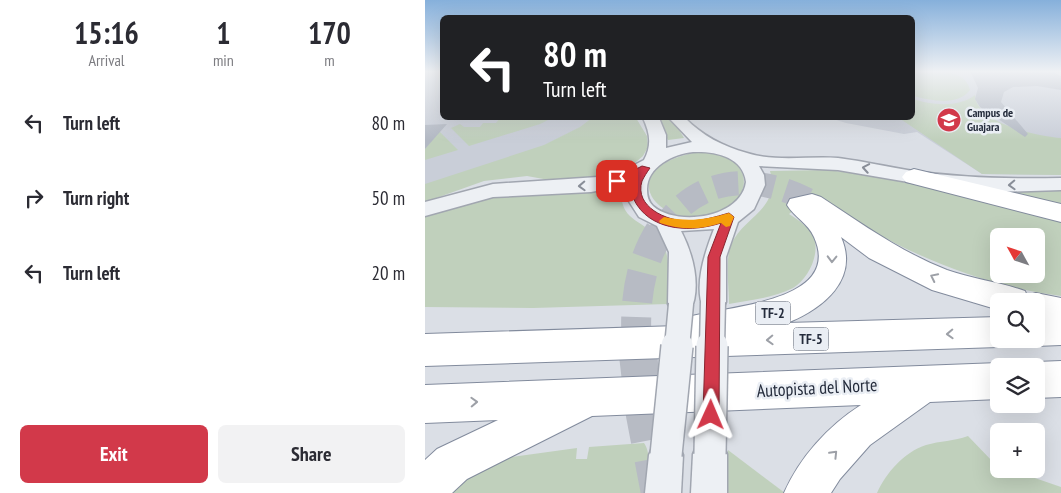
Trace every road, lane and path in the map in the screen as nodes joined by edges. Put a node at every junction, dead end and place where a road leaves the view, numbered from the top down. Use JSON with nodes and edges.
{"nodes":[{"id":1,"x":652,"y":120,"type":"edge"},
{"id":2,"x":679,"y":120,"type":"edge"},
{"id":3,"x":711,"y":147,"type":"junction"},
{"id":4,"x":741,"y":158,"type":"junction"},
{"id":5,"x":648,"y":165,"type":"junction"},
{"id":6,"x":914,"y":178,"type":"junction"},
{"id":7,"x":1061,"y":184,"type":"edge"},
{"id":8,"x":425,"y":209,"type":"edge"},
{"id":9,"x":1061,"y":213,"type":"edge"},
{"id":10,"x":729,"y":217,"type":"junction"},
{"id":11,"x":666,"y":222,"type":"junction"},
{"id":12,"x":990,"y":294,"type":"edge"},
{"id":13,"x":1045,"y":309,"type":"edge"},
{"id":14,"x":1061,"y":312,"type":"edge"},
{"id":15,"x":1061,"y":330,"type":"edge"},
{"id":16,"x":1045,"y":331,"type":"edge"},
{"id":17,"x":990,"y":332,"type":"edge"},
{"id":18,"x":624,"y":346,"type":"junction"},
{"id":19,"x":425,"y":350,"type":"edge"},
{"id":20,"x":1061,"y":379,"type":"edge"},
{"id":21,"x":1045,"y":380,"type":"edge"},
{"id":22,"x":990,"y":381,"type":"edge"},
{"id":23,"x":926,"y":383,"type":"junction"},
{"id":24,"x":594,"y":399,"type":"junction"},
{"id":25,"x":425,"y":404,"type":"edge"},
{"id":26,"x":425,"y":489,"type":"edge"},
{"id":27,"x":663,"y":493,"type":"edge"},
{"id":28,"x":709,"y":493,"type":"edge"},
{"id":29,"x":806,"y":493,"type":"edge"}],
"edges":[{"from":1,"to":5,"type":"street"},
{"from":2,"to":3,"type":"street"},
{"from":3,"to":4,"type":"street"},
{"from":3,"to":5,"type":"street"},
{"from":6,"to":4,"type":"street","one_way":true},
{"from":4,"to":10,"type":"street"},
{"from":5,"to":8,"type":"street","one_way":true},
{"from":5,"to":11,"type":"street"},
{"from":7,"to":6,"type":"street","one_way":true},
{"from":6,"to":9,"type":"highway"},
{"from":10,"to":11,"type":"street"},
{"from":10,"to":28,"type":"street","bridge":true},
{"from":11,"to":27,"type":"street","bridge":true},
{"from":12,"to":18,"type":"highway","number":"TF-2","one_way":true},
{"from":13,"to":14,"type":"highway"},
{"from":15,"to":16,"type":"highway"},
{"from":17,"to":18,"type":"highway","number":"TF-5","one_way":true},
{"from":18,"to":19,"type":"highway","number":"TF-5"},
{"from":20,"to":21,"type":"highway"},
{"from":22,"to":23,"type":"highway","name":"Autopista del Norte"},
{"from":23,"to":24,"type":"highway","name":"Autopista del Norte"},
{"from":29,"to":23,"type":"highway","one_way":true},
{"from":25,"to":24,"type":"highway","name":"Autopista del Norte","one_way":true},
{"from":24,"to":26,"type":"highway"}]}
